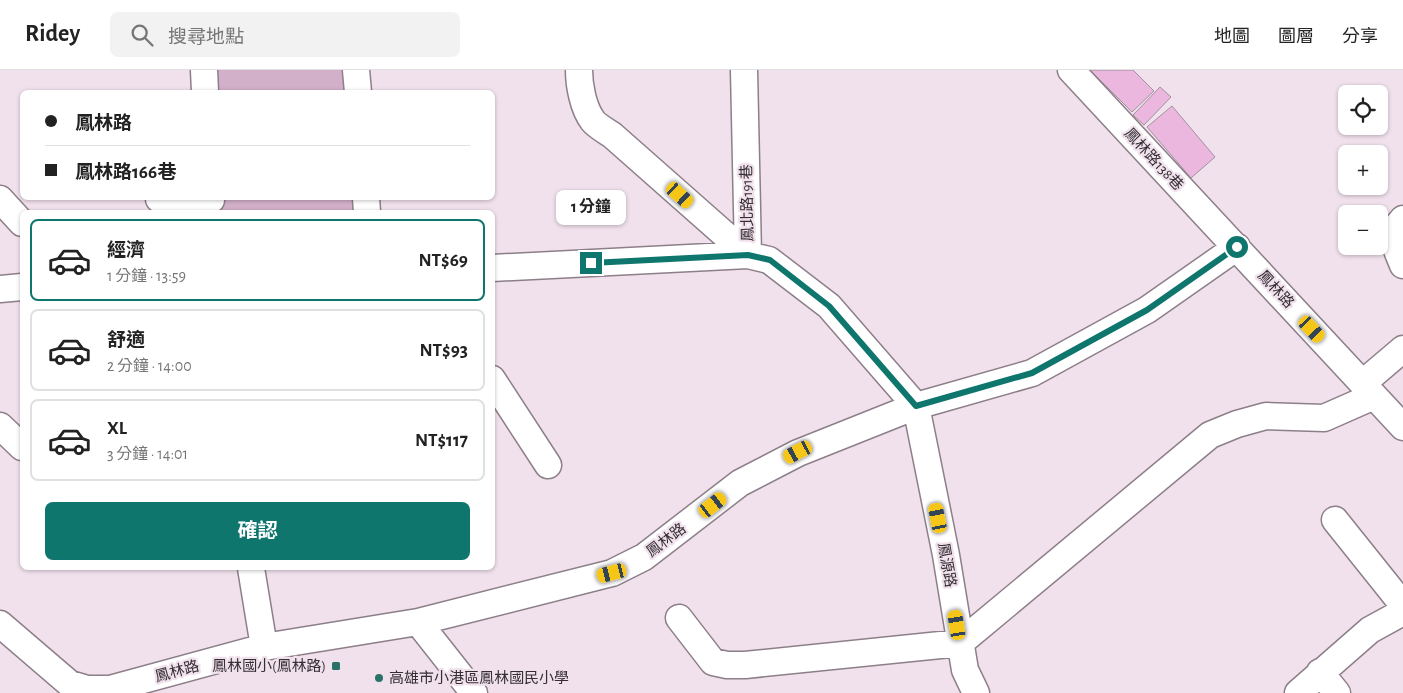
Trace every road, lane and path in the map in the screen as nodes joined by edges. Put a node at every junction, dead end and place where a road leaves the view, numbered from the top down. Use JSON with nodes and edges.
{"nodes":[{"id":1,"x":204,"y":70,"type":"edge"},
{"id":2,"x":356,"y":70,"type":"edge"},
{"id":3,"x":579,"y":70,"type":"edge"},
{"id":4,"x":744,"y":70,"type":"edge"},
{"id":5,"x":1071,"y":70,"type":"edge"},
{"id":6,"x":205,"y":90,"type":"edge"},
{"id":7,"x":358,"y":90,"type":"edge"},
{"id":8,"x":0,"y":199,"type":"edge"},
{"id":9,"x":172,"y":200,"type":"edge"},
{"id":10,"x":211,"y":203,"type":"edge"},
{"id":11,"x":1403,"y":219,"type":"edge"},
{"id":12,"x":20,"y":221,"type":"edge"},
{"id":13,"x":1237,"y":247,"type":"junction"},
{"id":14,"x":748,"y":255,"type":"junction"},
{"id":15,"x":1403,"y":265,"type":"edge"},
{"id":16,"x":495,"y":268,"type":"edge"},
{"id":17,"x":20,"y":287,"type":"edge"},
{"id":18,"x":0,"y":289,"type":"edge"},
{"id":19,"x":1403,"y":349,"type":"edge"},
{"id":20,"x":495,"y":384,"type":"edge"},
{"id":21,"x":1369,"y":389,"type":"junction"},
{"id":22,"x":916,"y":406,"type":"junction"},
{"id":23,"x":0,"y":426,"type":"edge"},
{"id":24,"x":1403,"y":427,"type":"edge"},
{"id":25,"x":20,"y":445,"type":"edge"},
{"id":26,"x":548,"y":465,"type":"dead end"},
{"id":27,"x":1335,"y":520,"type":"dead end"},
{"id":28,"x":251,"y":570,"type":"edge"},
{"id":29,"x":1403,"y":605,"type":"edge"},
{"id":30,"x":1403,"y":612,"type":"edge"},
{"id":31,"x":679,"y":618,"type":"dead end"},
{"id":32,"x":418,"y":622,"type":"junction"},
{"id":33,"x":0,"y":624,"type":"edge"},
{"id":34,"x":960,"y":642,"type":"junction"},
{"id":35,"x":264,"y":648,"type":"junction"},
{"id":36,"x":1320,"y":672,"type":"junction"},
{"id":37,"x":474,"y":693,"type":"edge"},
{"id":38,"x":976,"y":693,"type":"edge"},
{"id":39,"x":1298,"y":693,"type":"edge"},
{"id":40,"x":1337,"y":693,"type":"edge"}],
"edges":[{"from":1,"to":6,"type":"street"},
{"from":2,"to":7,"type":"street"},
{"from":3,"to":14,"type":"street"},
{"from":4,"to":14,"type":"street","name":"鳳北路191巷"},
{"from":5,"to":13,"type":"street","name":"鳳林路138巷"},
{"from":8,"to":12,"type":"street"},
{"from":9,"to":10,"type":"street"},
{"from":11,"to":15,"type":"street"},
{"from":13,"to":21,"type":"street","name":"鳳林路"},
{"from":13,"to":22,"type":"street","name":"鳳林路"},
{"from":14,"to":16,"type":"street"},
{"from":14,"to":22,"type":"street","name":"鳳北路191巷"},
{"from":17,"to":18,"type":"street"},
{"from":19,"to":21,"type":"street"},
{"from":20,"to":26,"type":"street"},
{"from":21,"to":24,"type":"street","name":"鳳林路"},
{"from":21,"to":34,"type":"street"},
{"from":22,"to":32,"type":"street","name":"鳳林路"},
{"from":22,"to":34,"type":"street","name":"鳳源路"},
{"from":23,"to":25,"type":"street"},
{"from":27,"to":29,"type":"street"},
{"from":28,"to":35,"type":"street"},
{"from":30,"to":36,"type":"street"},
{"from":31,"to":34,"type":"street"},
{"from":32,"to":35,"type":"street","name":"鳳林路"},
{"from":32,"to":37,"type":"street"},
{"from":33,"to":35,"type":"street","name":"鳳林路"},
{"from":34,"to":38,"type":"street","name":"鳳源路"},
{"from":36,"to":39,"type":"street"},
{"from":36,"to":40,"type":"street"}]}
